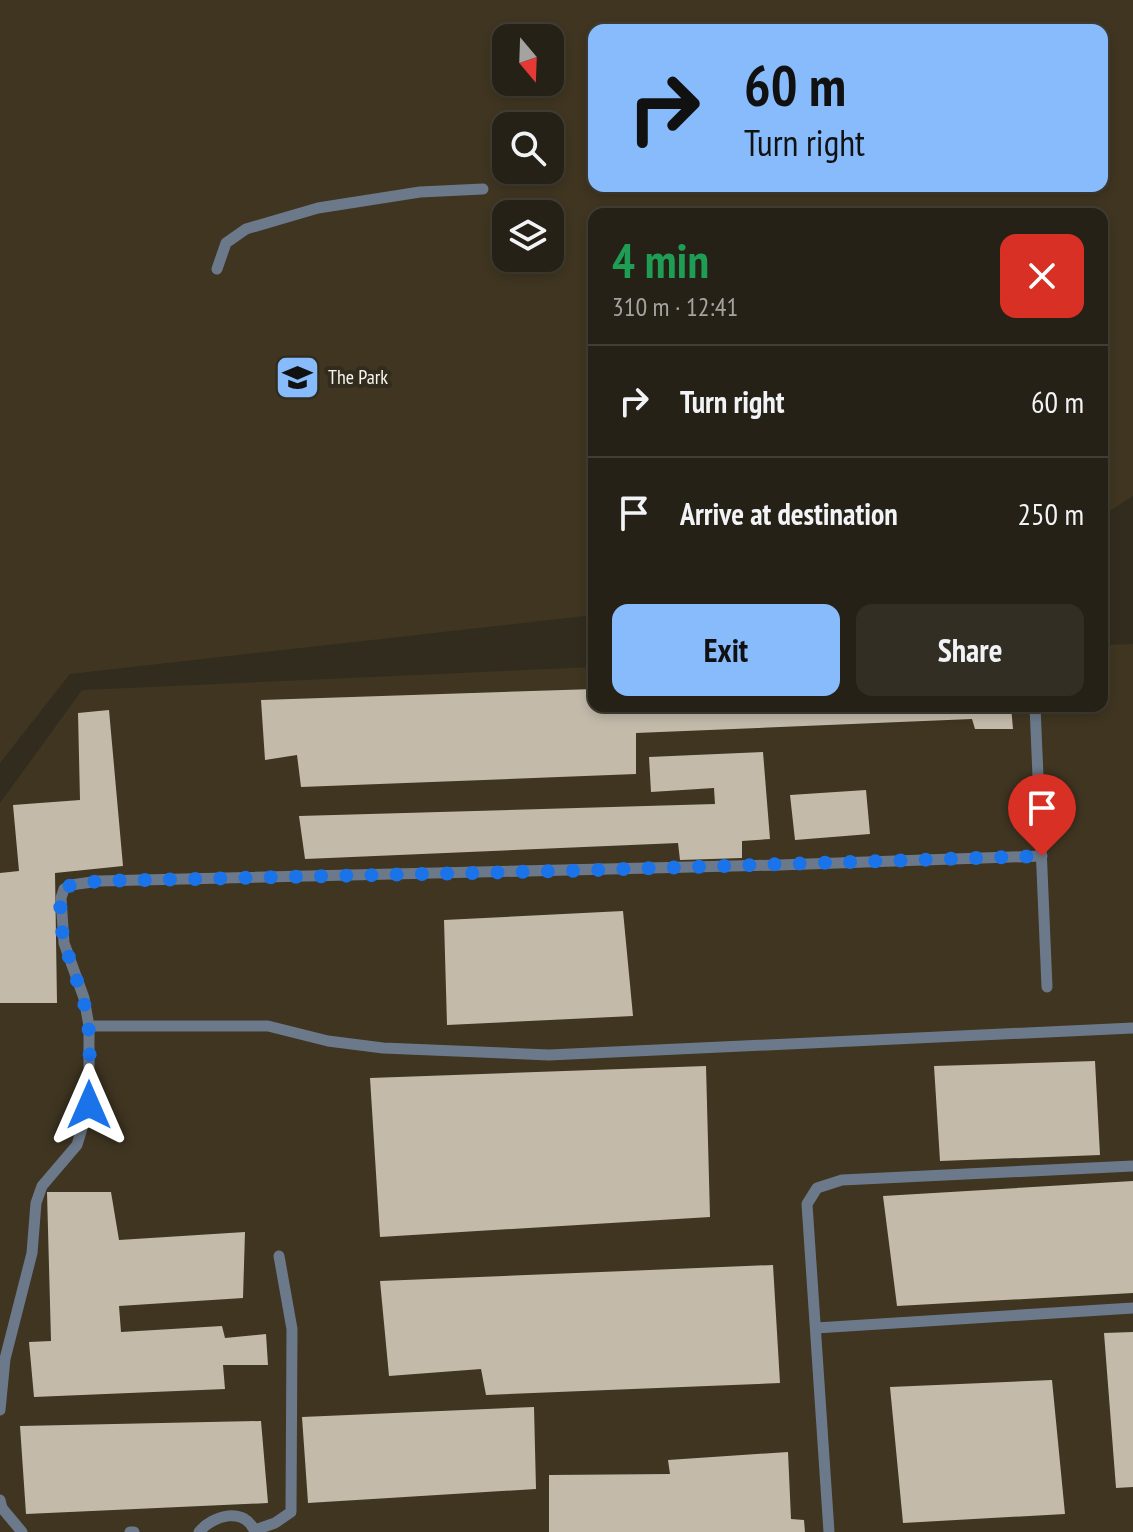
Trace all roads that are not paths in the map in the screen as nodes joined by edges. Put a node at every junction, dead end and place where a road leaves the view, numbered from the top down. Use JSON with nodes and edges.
{"nodes":[{"id":1,"x":483,"y":189,"type":"dead end"},
{"id":2,"x":217,"y":269,"type":"dead end"},
{"id":3,"x":1035,"y":712,"type":"edge"},
{"id":4,"x":1042,"y":856,"type":"junction"},
{"id":5,"x":1047,"y":987,"type":"dead end"},
{"id":6,"x":89,"y":1026,"type":"junction"},
{"id":7,"x":1133,"y":1028,"type":"edge"},
{"id":8,"x":1133,"y":1166,"type":"edge"},
{"id":9,"x":279,"y":1256,"type":"dead end"},
{"id":10,"x":1133,"y":1308,"type":"edge"},
{"id":11,"x":816,"y":1328,"type":"junction"},
{"id":12,"x":0,"y":1410,"type":"edge"},
{"id":13,"x":0,"y":1500,"type":"edge"},
{"id":14,"x":255,"y":1531,"type":"edge"},
{"id":15,"x":22,"y":1532,"type":"edge"},
{"id":16,"x":199,"y":1532,"type":"edge"},
{"id":17,"x":829,"y":1532,"type":"edge"}],
"edges":[{"from":1,"to":2,"type":"lane"},
{"from":3,"to":4,"type":"lane"},
{"from":4,"to":5,"type":"lane"},
{"from":4,"to":6,"type":"lane"},
{"from":6,"to":7,"type":"lane"},
{"from":6,"to":12,"type":"lane"},
{"from":8,"to":11,"type":"lane"},
{"from":9,"to":14,"type":"lane"},
{"from":10,"to":11,"type":"lane"},
{"from":11,"to":17,"type":"lane"},
{"from":13,"to":15,"type":"lane"},
{"from":14,"to":16,"type":"lane"}]}
